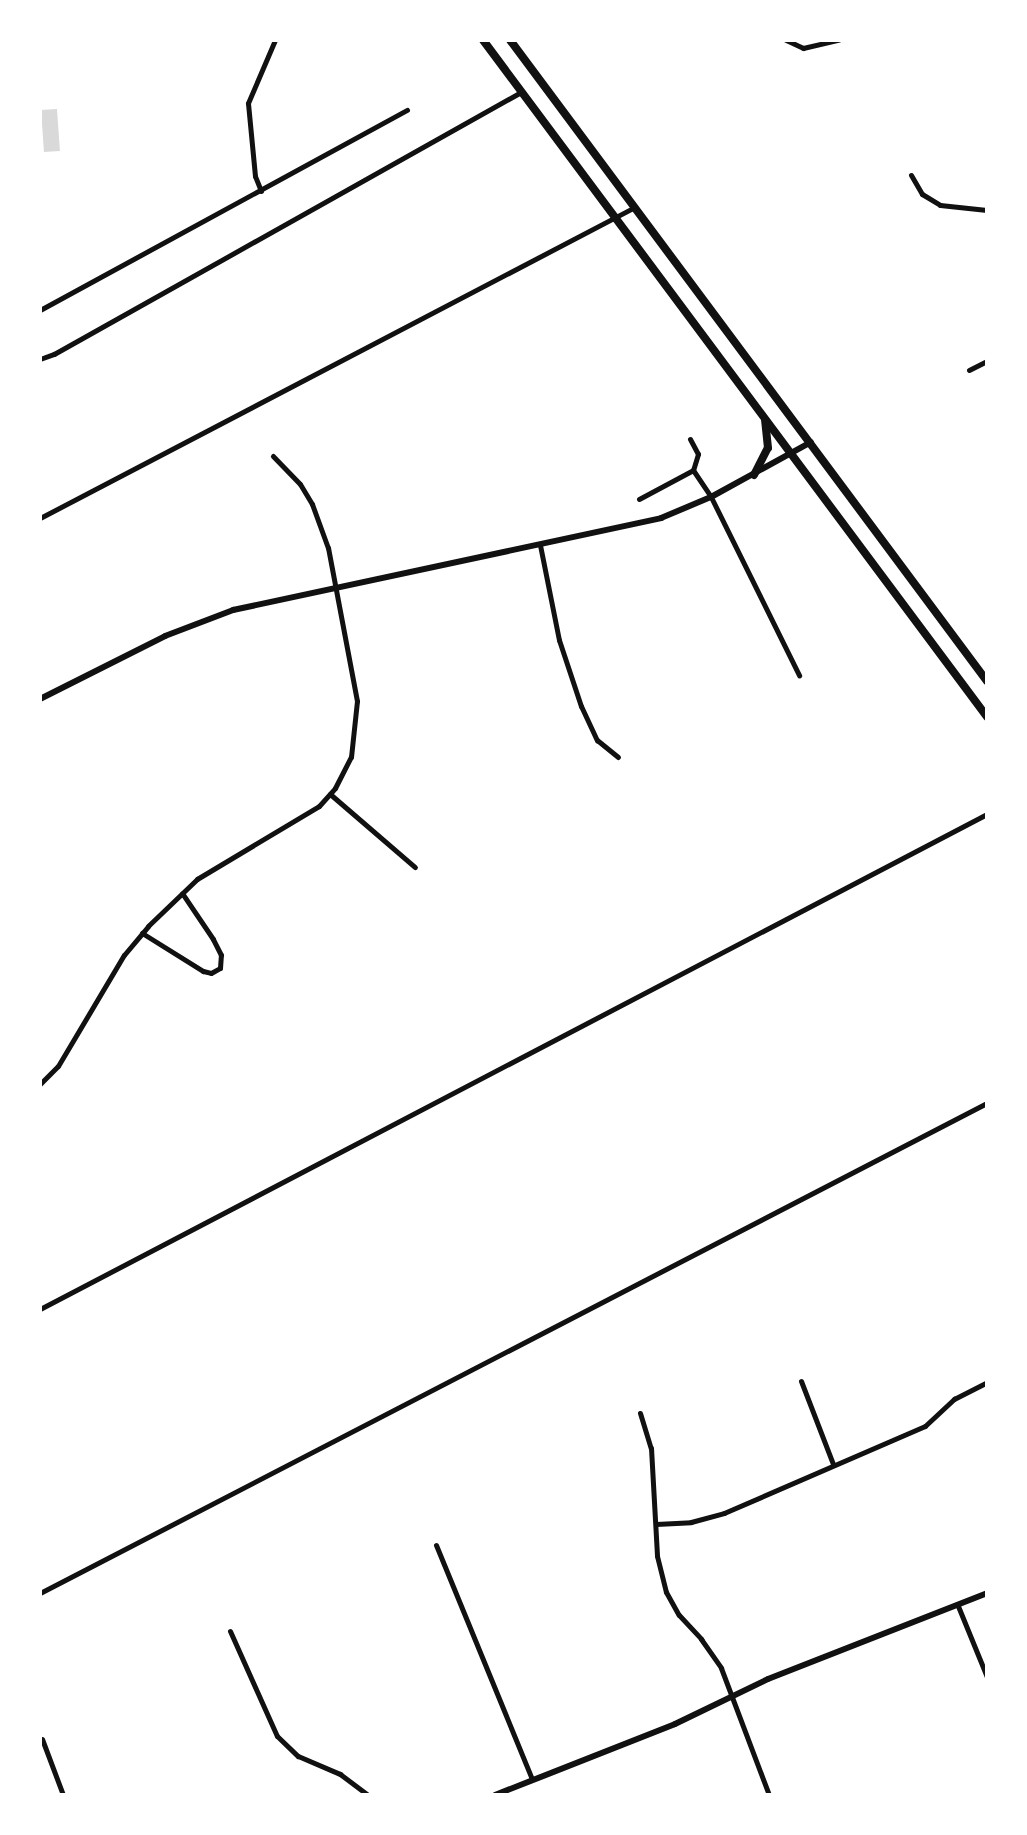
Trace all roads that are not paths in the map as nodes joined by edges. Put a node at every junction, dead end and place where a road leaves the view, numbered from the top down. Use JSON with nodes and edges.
{"nodes":[{"id":1,"x":275,"y":40,"type":"edge"},
{"id":2,"x":483,"y":40,"type":"edge"},
{"id":3,"x":510,"y":40,"type":"edge"},
{"id":4,"x":786,"y":40,"type":"edge"},
{"id":5,"x":839,"y":40,"type":"edge"},
{"id":6,"x":827,"y":41,"type":"edge"},
{"id":7,"x":522,"y":91,"type":"junction"},
{"id":8,"x":407,"y":110,"type":"dead end"},
{"id":9,"x":911,"y":175,"type":"dead end"},
{"id":10,"x":261,"y":191,"type":"junction"},
{"id":11,"x":636,"y":207,"type":"junction"},
{"id":12,"x":987,"y":210,"type":"edge"},
{"id":13,"x":616,"y":217,"type":"junction"},
{"id":14,"x":40,"y":310,"type":"edge"},
{"id":15,"x":40,"y":359,"type":"edge"},
{"id":16,"x":987,"y":361,"type":"edge"},
{"id":17,"x":969,"y":370,"type":"dead end"},
{"id":18,"x":764,"y":415,"type":"junction"},
{"id":19,"x":690,"y":439,"type":"dead end"},
{"id":20,"x":811,"y":442,"type":"junction"},
{"id":21,"x":792,"y":454,"type":"junction"},
{"id":22,"x":273,"y":456,"type":"dead end"},
{"id":23,"x":693,"y":470,"type":"junction"},
{"id":24,"x":754,"y":475,"type":"junction"},
{"id":25,"x":711,"y":497,"type":"junction"},
{"id":26,"x":639,"y":499,"type":"dead end"},
{"id":27,"x":40,"y":518,"type":"edge"},
{"id":28,"x":540,"y":545,"type":"junction"},
{"id":29,"x":335,"y":587,"type":"junction"},
{"id":30,"x":799,"y":675,"type":"dead end"},
{"id":31,"x":987,"y":681,"type":"edge"},
{"id":32,"x":40,"y":699,"type":"edge"},
{"id":33,"x":987,"y":717,"type":"edge"},
{"id":34,"x":618,"y":757,"type":"dead end"},
{"id":35,"x":330,"y":794,"type":"junction"},
{"id":36,"x":987,"y":814,"type":"edge"},
{"id":37,"x":415,"y":867,"type":"dead end"},
{"id":38,"x":182,"y":893,"type":"junction"},
{"id":39,"x":142,"y":933,"type":"junction"},
{"id":40,"x":40,"y":1084,"type":"edge"},
{"id":41,"x":987,"y":1103,"type":"edge"},
{"id":42,"x":40,"y":1309,"type":"edge"},
{"id":43,"x":801,"y":1381,"type":"dead end"},
{"id":44,"x":987,"y":1382,"type":"edge"},
{"id":45,"x":640,"y":1413,"type":"dead end"},
{"id":46,"x":833,"y":1464,"type":"junction"},
{"id":47,"x":656,"y":1524,"type":"junction"},
{"id":48,"x":436,"y":1545,"type":"dead end"},
{"id":49,"x":40,"y":1593,"type":"edge"},
{"id":50,"x":987,"y":1593,"type":"edge"},
{"id":51,"x":958,"y":1606,"type":"junction"},
{"id":52,"x":230,"y":1631,"type":"dead end"},
{"id":53,"x":987,"y":1677,"type":"edge"},
{"id":54,"x":731,"y":1695,"type":"junction"},
{"id":55,"x":42,"y":1739,"type":"edge"},
{"id":56,"x":532,"y":1779,"type":"junction"},
{"id":57,"x":63,"y":1795,"type":"edge"},
{"id":58,"x":368,"y":1795,"type":"edge"},
{"id":59,"x":495,"y":1795,"type":"edge"},
{"id":60,"x":769,"y":1795,"type":"edge"}],
"edges":[{"from":1,"to":10,"type":"street"},
{"from":2,"to":7,"type":"main road"},
{"from":3,"to":11,"type":"main road"},
{"from":4,"to":6,"type":"street"},
{"from":5,"to":6,"type":"street"},
{"from":7,"to":13,"type":"main road"},
{"from":7,"to":15,"type":"street"},
{"from":8,"to":10,"type":"street"},
{"from":9,"to":12,"type":"street"},
{"from":10,"to":14,"type":"street"},
{"from":11,"to":13,"type":"street"},
{"from":11,"to":20,"type":"main road"},
{"from":13,"to":18,"type":"main road"},
{"from":13,"to":27,"type":"street"},
{"from":16,"to":17,"type":"street"},
{"from":18,"to":21,"type":"main road"},
{"from":18,"to":24,"type":"main road"},
{"from":19,"to":23,"type":"street"},
{"from":20,"to":21,"type":"street"},
{"from":20,"to":31,"type":"main road"},
{"from":21,"to":24,"type":"street"},
{"from":21,"to":33,"type":"main road"},
{"from":22,"to":29,"type":"street"},
{"from":23,"to":25,"type":"street"},
{"from":23,"to":26,"type":"street"},
{"from":24,"to":25,"type":"street"},
{"from":25,"to":28,"type":"street"},
{"from":25,"to":30,"type":"street"},
{"from":28,"to":29,"type":"street"},
{"from":28,"to":34,"type":"street"},
{"from":29,"to":32,"type":"street"},
{"from":29,"to":35,"type":"street"},
{"from":35,"to":37,"type":"street"},
{"from":35,"to":38,"type":"street"},
{"from":36,"to":42,"type":"street"},
{"from":38,"to":39,"type":"street"},
{"from":38,"to":39,"type":"street"},
{"from":39,"to":40,"type":"street"},
{"from":41,"to":49,"type":"street"},
{"from":43,"to":46,"type":"street"},
{"from":44,"to":46,"type":"street"},
{"from":45,"to":47,"type":"street"},
{"from":46,"to":47,"type":"street"},
{"from":47,"to":54,"type":"street"},
{"from":48,"to":56,"type":"street"},
{"from":50,"to":51,"type":"street"},
{"from":51,"to":53,"type":"street"},
{"from":51,"to":54,"type":"street"},
{"from":52,"to":58,"type":"street"},
{"from":54,"to":56,"type":"street"},
{"from":54,"to":60,"type":"street"},
{"from":55,"to":57,"type":"street"},
{"from":56,"to":59,"type":"street"}]}
